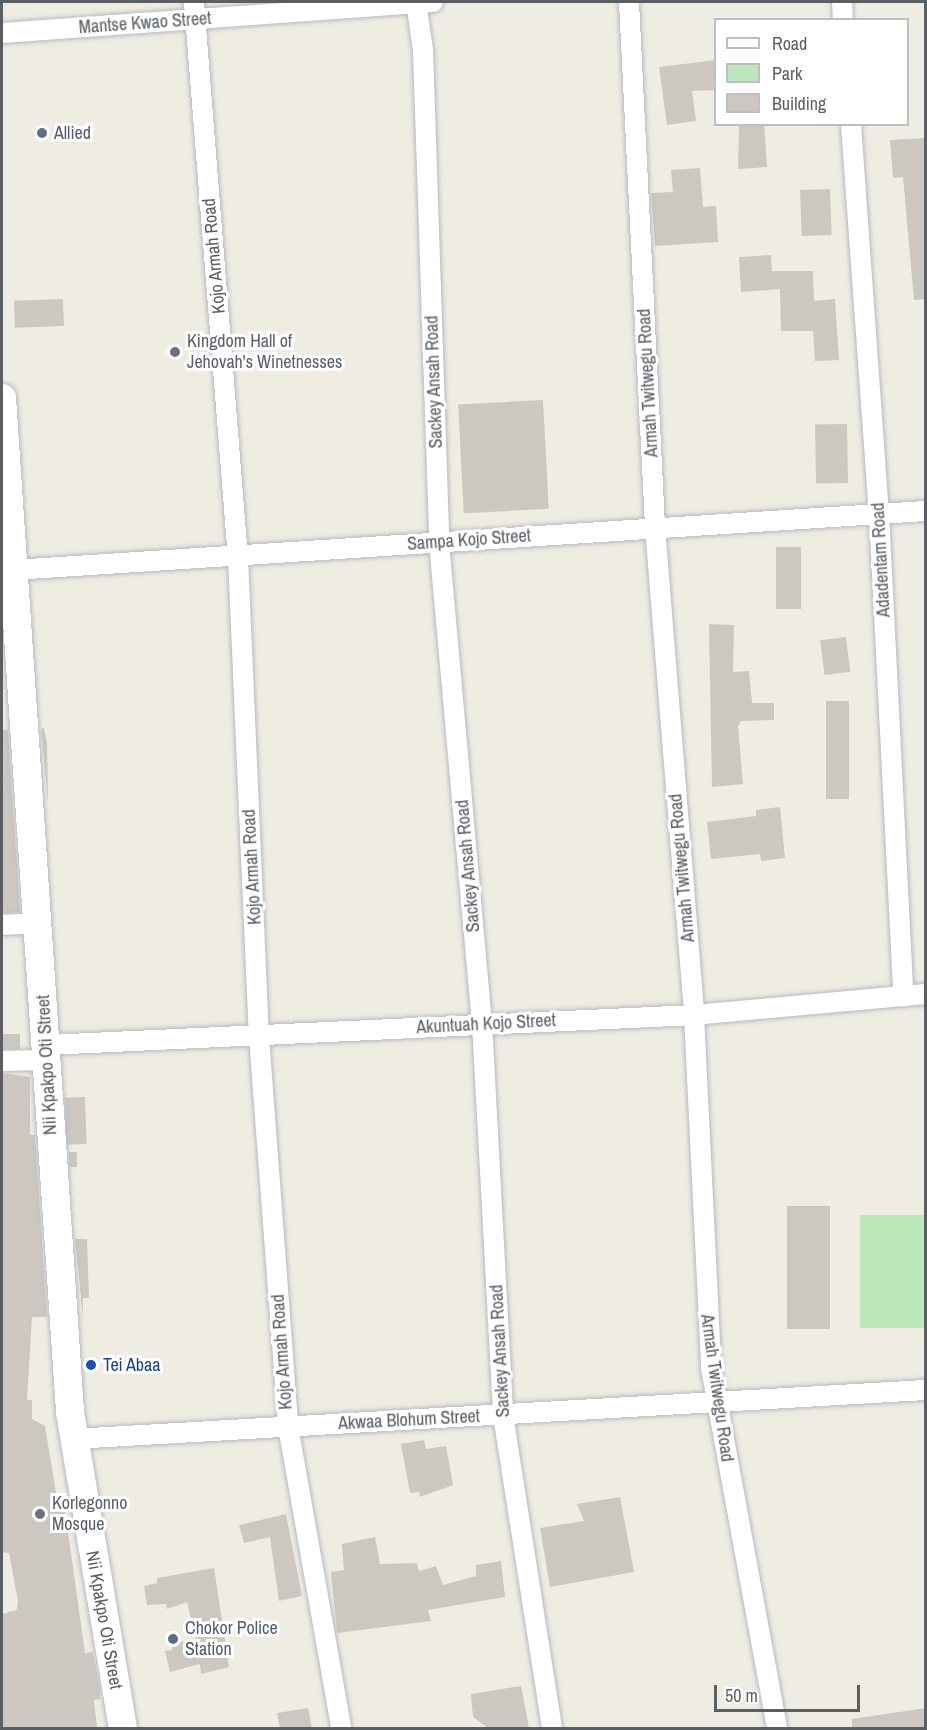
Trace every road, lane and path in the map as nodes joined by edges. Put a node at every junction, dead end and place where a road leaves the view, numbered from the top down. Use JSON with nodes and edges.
{"nodes":[{"id":1,"x":416,"y":2,"type":"edge"},
{"id":2,"x":433,"y":2,"type":"edge"},
{"id":3,"x":629,"y":2,"type":"edge"},
{"id":4,"x":842,"y":2,"type":"edge"},
{"id":5,"x":194,"y":10,"type":"edge"},
{"id":6,"x":843,"y":18,"type":"edge"},
{"id":7,"x":2,"y":33,"type":"edge"},
{"id":8,"x":851,"y":126,"type":"edge"},
{"id":9,"x":2,"y":398,"type":"edge"},
{"id":10,"x":926,"y":511,"type":"edge"},
{"id":11,"x":879,"y":513,"type":"junction"},
{"id":12,"x":655,"y":527,"type":"junction"},
{"id":13,"x":439,"y":542,"type":"junction"},
{"id":14,"x":238,"y":558,"type":"junction"},
{"id":15,"x":13,"y":570,"type":"junction"},
{"id":16,"x":39,"y":923,"type":"junction"},
{"id":17,"x":2,"y":925,"type":"edge"},
{"id":18,"x":926,"y":994,"type":"edge"},
{"id":19,"x":903,"y":996,"type":"junction"},
{"id":20,"x":694,"y":1015,"type":"junction"},
{"id":21,"x":482,"y":1023,"type":"junction"},
{"id":22,"x":259,"y":1037,"type":"junction"},
{"id":23,"x":47,"y":1052,"type":"junction"},
{"id":24,"x":2,"y":1061,"type":"edge"},
{"id":25,"x":926,"y":1390,"type":"edge"},
{"id":26,"x":718,"y":1404,"type":"junction"},
{"id":27,"x":503,"y":1415,"type":"junction"},
{"id":28,"x":288,"y":1426,"type":"junction"},
{"id":29,"x":73,"y":1439,"type":"junction"},
{"id":30,"x":123,"y":1728,"type":"edge"},
{"id":31,"x":341,"y":1728,"type":"edge"},
{"id":32,"x":552,"y":1728,"type":"edge"},
{"id":33,"x":777,"y":1728,"type":"edge"}],
"edges":[{"from":1,"to":2,"type":"street","name":"Mantse Kwao Street"},
{"from":1,"to":5,"type":"street","name":"Mantse Kwao Street"},
{"from":1,"to":13,"type":"street","name":"Sackey Ansah Road"},
{"from":3,"to":12,"type":"street","name":"Armah Twitwegu Road"},
{"from":4,"to":6,"type":"street"},
{"from":5,"to":7,"type":"street","name":"Mantse Kwao Street"},
{"from":5,"to":14,"type":"street","name":"Kojo Armah Road"},
{"from":8,"to":11,"type":"street","name":"Adadentam Road"},
{"from":9,"to":15,"type":"street","name":"Nii Kpakpo Oti Street"},
{"from":10,"to":11,"type":"street","name":"Sampa Kojo Street"},
{"from":11,"to":12,"type":"street","name":"Sampa Kojo Street"},
{"from":11,"to":19,"type":"street","name":"Adadentam Road"},
{"from":12,"to":13,"type":"street","name":"Sampa Kojo Street"},
{"from":12,"to":20,"type":"street","name":"Armah Twitwegu Road"},
{"from":13,"to":14,"type":"street","name":"Sampa Kojo Street"},
{"from":13,"to":21,"type":"street","name":"Sackey Ansah Road"},
{"from":14,"to":15,"type":"street","name":"Sampa Kojo Street"},
{"from":14,"to":22,"type":"street","name":"Kojo Armah Road"},
{"from":15,"to":16,"type":"street","name":"Nii Kpakpo Oti Street"},
{"from":16,"to":17,"type":"street"},
{"from":16,"to":23,"type":"street","name":"Nii Kpakpo Oti Street"},
{"from":18,"to":19,"type":"street","name":"Akuntuah Kojo Street"},
{"from":19,"to":20,"type":"street","name":"Akuntuah Kojo Street"},
{"from":20,"to":21,"type":"street","name":"Akuntuah Kojo Street"},
{"from":20,"to":26,"type":"street","name":"Armah Twitwegu Road"},
{"from":21,"to":22,"type":"street","name":"Akuntuah Kojo Street"},
{"from":21,"to":27,"type":"street","name":"Sackey Ansah Road"},
{"from":22,"to":23,"type":"street","name":"Akuntuah Kojo Street"},
{"from":22,"to":28,"type":"street","name":"Kojo Armah Road"},
{"from":23,"to":24,"type":"street","name":"Akuntuah Kojo Street"},
{"from":23,"to":29,"type":"street","name":"Nii Kpakpo Oti Street"},
{"from":25,"to":26,"type":"street","name":"Akwaa Blohum Street"},
{"from":26,"to":27,"type":"street","name":"Akwaa Blohum Street"},
{"from":26,"to":33,"type":"street","name":"Armah Twitwegu Road"},
{"from":27,"to":28,"type":"street","name":"Akwaa Blohum Street"},
{"from":27,"to":32,"type":"street","name":"Sackey Ansah Road"},
{"from":28,"to":29,"type":"street","name":"Akwaa Blohum Street"},
{"from":28,"to":31,"type":"street","name":"Kojo Armah Road"},
{"from":29,"to":30,"type":"street","name":"Nii Kpakpo Oti Street"}]}
